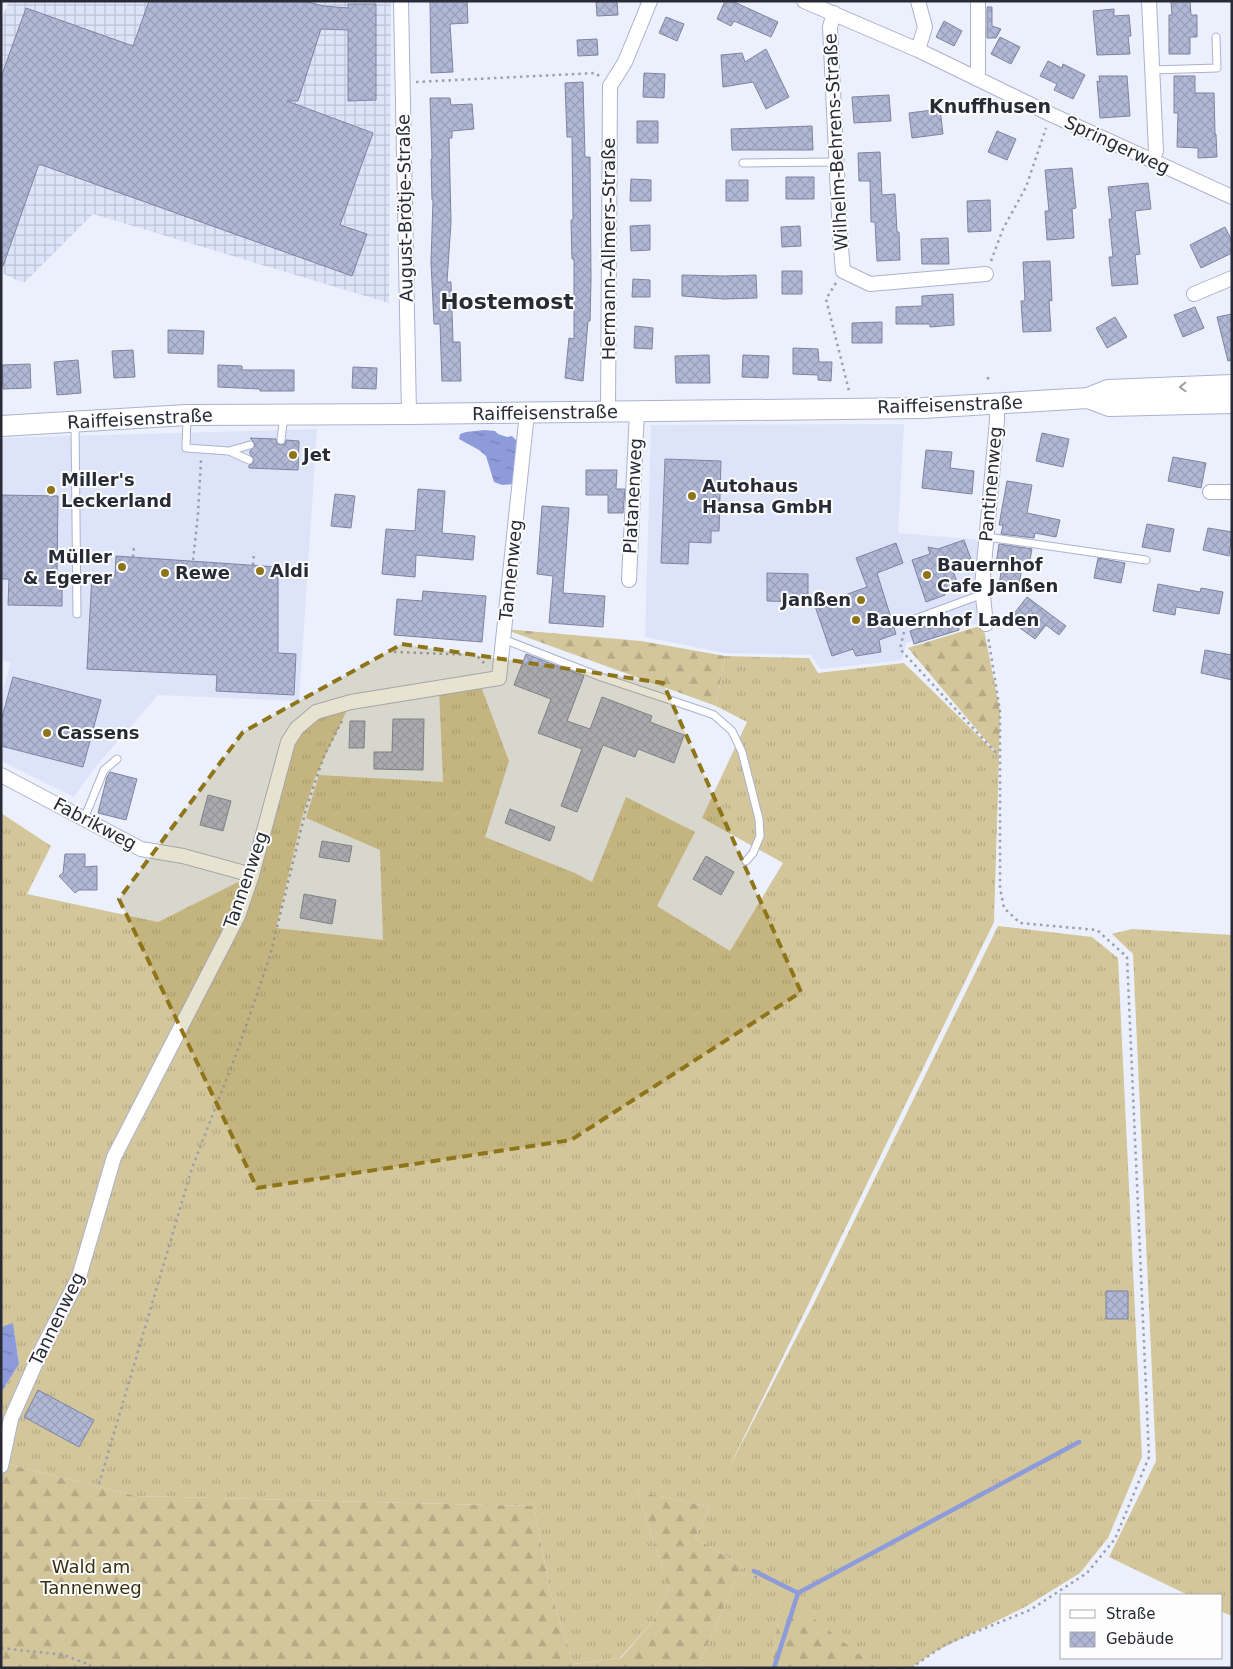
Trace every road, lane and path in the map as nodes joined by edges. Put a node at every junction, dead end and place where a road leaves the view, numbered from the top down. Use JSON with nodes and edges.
{"nodes":[{"id":1,"x":402,"y":1,"type":"edge"},
{"id":2,"x":650,"y":1,"type":"edge"},
{"id":3,"x":804,"y":1,"type":"edge"},
{"id":4,"x":918,"y":1,"type":"edge"},
{"id":5,"x":978,"y":1,"type":"edge"},
{"id":6,"x":1148,"y":1,"type":"edge"},
{"id":7,"x":834,"y":13,"type":"junction"},
{"id":8,"x":1216,"y":37,"type":"dead end"},
{"id":9,"x":918,"y":50,"type":"junction"},
{"id":10,"x":1153,"y":70,"type":"junction"},
{"id":11,"x":976,"y":77,"type":"junction"},
{"id":12,"x":403,"y":83,"type":"junction"},
{"id":13,"x":610,"y":86,"type":"junction"},
{"id":14,"x":1050,"y":114,"type":"junction"},
{"id":15,"x":1152,"y":161,"type":"junction"},
{"id":16,"x":837,"y":162,"type":"junction"},
{"id":17,"x":743,"y":164,"type":"dead end"},
{"id":18,"x":1232,"y":197,"type":"edge"},
{"id":19,"x":843,"y":271,"type":"junction"},
{"id":20,"x":986,"y":274,"type":"joint"},
{"id":21,"x":1232,"y":278,"type":"edge"},
{"id":22,"x":1194,"y":294,"type":"dead end"},
{"id":23,"x":988,"y":377,"type":"dead end"},
{"id":24,"x":988,"y":384,"type":"dead end"},
{"id":25,"x":1232,"y":385,"type":"edge"},
{"id":26,"x":851,"y":397,"type":"dead end"},
{"id":27,"x":1088,"y":398,"type":"junction"},
{"id":28,"x":1232,"y":403,"type":"edge"},
{"id":29,"x":997,"y":404,"type":"junction"},
{"id":30,"x":637,"y":411,"type":"junction"},
{"id":31,"x":608,"y":412,"type":"junction"},
{"id":32,"x":527,"y":413,"type":"junction"},
{"id":33,"x":284,"y":414,"type":"junction"},
{"id":34,"x":409,"y":414,"type":"junction"},
{"id":35,"x":187,"y":415,"type":"junction"},
{"id":36,"x":75,"y":421,"type":"junction"},
{"id":37,"x":1,"y":426,"type":"edge"},
{"id":38,"x":281,"y":440,"type":"dead end"},
{"id":39,"x":250,"y":445,"type":"dead end"},
{"id":40,"x":202,"y":449,"type":"junction"},
{"id":41,"x":229,"y":451,"type":"junction"},
{"id":42,"x":249,"y":460,"type":"dead end"},
{"id":43,"x":1210,"y":492,"type":"dead end"},
{"id":44,"x":1232,"y":492,"type":"edge"},
{"id":45,"x":986,"y":537,"type":"junction"},
{"id":46,"x":134,"y":548,"type":"dead end"},
{"id":47,"x":254,"y":552,"type":"dead end"},
{"id":48,"x":133,"y":557,"type":"dead end"},
{"id":49,"x":193,"y":560,"type":"dead end"},
{"id":50,"x":1146,"y":560,"type":"dead end"},
{"id":51,"x":253,"y":565,"type":"dead end"},
{"id":52,"x":629,"y":580,"type":"dead end"},
{"id":53,"x":983,"y":594,"type":"junction"},
{"id":54,"x":77,"y":614,"type":"dead end"},
{"id":55,"x":907,"y":622,"type":"joint"},
{"id":56,"x":986,"y":624,"type":"joint"},
{"id":57,"x":503,"y":639,"type":"junction"},
{"id":58,"x":394,"y":652,"type":"dead end"},
{"id":59,"x":499,"y":678,"type":"junction"},
{"id":60,"x":351,"y":702,"type":"junction"},
{"id":61,"x":999,"y":756,"type":"junction"},
{"id":62,"x":116,"y":759,"type":"dead end"},
{"id":63,"x":1,"y":774,"type":"edge"},
{"id":64,"x":84,"y":819,"type":"junction"},
{"id":65,"x":746,"y":861,"type":"dead end"},
{"id":66,"x":252,"y":875,"type":"junction"},
{"id":67,"x":1,"y":1466,"type":"edge"},
{"id":68,"x":99,"y":1484,"type":"dead end"},
{"id":69,"x":760,"y":1570,"type":"dead end"},
{"id":70,"x":755,"y":1578,"type":"dead end"},
{"id":71,"x":1,"y":1648,"type":"edge"},
{"id":72,"x":90,"y":1668,"type":"edge"},
{"id":73,"x":911,"y":1668,"type":"edge"}],
"edges":[{"from":1,"to":12,"type":"street","name":"August-Brötje-Straße"},
{"from":2,"to":13,"type":"street"},
{"from":3,"to":7,"type":"street","name":"Springerweg"},
{"from":4,"to":9,"type":"street"},
{"from":5,"to":11,"type":"street"},
{"from":6,"to":10,"type":"street"},
{"from":7,"to":9,"type":"street","name":"Springerweg"},
{"from":7,"to":16,"type":"street","name":"Wilhelm-Behrens-Straße"},
{"from":8,"to":10,"type":"lane"},
{"from":9,"to":11,"type":"street","name":"Springerweg"},
{"from":10,"to":15,"type":"street"},
{"from":11,"to":14,"type":"street","name":"Springerweg"},
{"from":12,"to":13,"type":"path"},
{"from":12,"to":34,"type":"street","name":"August-Brötje-Straße"},
{"from":13,"to":31,"type":"street","name":"Hermann-Allmers-Straße"},
{"from":14,"to":15,"type":"street","name":"Springerweg"},
{"from":14,"to":20,"type":"path"},
{"from":15,"to":18,"type":"street","name":"Springerweg"},
{"from":16,"to":17,"type":"lane"},
{"from":16,"to":19,"type":"street","name":"Wilhelm-Behrens-Straße"},
{"from":19,"to":20,"type":"street","name":"Wilhelm-Behrens-Straße"},
{"from":19,"to":26,"type":"path","name":"Wilhelm-Behrens-Straße"},
{"from":21,"to":22,"type":"street"},
{"from":23,"to":24,"type":"path"},
{"from":25,"to":27,"type":"street","name":"Raiffeisenstraße","one_way":true},
{"from":27,"to":28,"type":"street","name":"Raiffeisenstraße"},
{"from":27,"to":29,"type":"street","name":"Raiffeisenstraße"},
{"from":29,"to":30,"type":"street","name":"Raiffeisenstraße"},
{"from":29,"to":45,"type":"street","name":"Pantinenweg"},
{"from":30,"to":31,"type":"street","name":"Raiffeisenstraße"},
{"from":30,"to":52,"type":"street","name":"Platanenweg"},
{"from":31,"to":32,"type":"street","name":"Raiffeisenstraße"},
{"from":32,"to":34,"type":"street","name":"Raiffeisenstraße"},
{"from":32,"to":57,"type":"street","name":"Tannenweg"},
{"from":33,"to":34,"type":"street","name":"Raiffeisenstraße"},
{"from":33,"to":35,"type":"street","name":"Raiffeisenstraße"},
{"from":33,"to":38,"type":"lane"},
{"from":35,"to":36,"type":"street","name":"Raiffeisenstraße"},
{"from":35,"to":40,"type":"lane"},
{"from":36,"to":37,"type":"street","name":"Raiffeisenstraße"},
{"from":36,"to":54,"type":"lane"},
{"from":39,"to":41,"type":"lane"},
{"from":40,"to":41,"type":"lane"},
{"from":40,"to":49,"type":"path"},
{"from":41,"to":42,"type":"lane"},
{"from":43,"to":44,"type":"street"},
{"from":45,"to":50,"type":"lane"},
{"from":45,"to":53,"type":"street","name":"Pantinenweg"},
{"from":46,"to":48,"type":"path"},
{"from":47,"to":51,"type":"path"},
{"from":53,"to":55,"type":"lane"},
{"from":53,"to":56,"type":"street","name":"Pantinenweg"},
{"from":55,"to":61,"type":"path"},
{"from":56,"to":61,"type":"path"},
{"from":57,"to":59,"type":"street","name":"Tannenweg"},
{"from":57,"to":65,"type":"lane"},
{"from":58,"to":59,"type":"path"},
{"from":59,"to":60,"type":"street","name":"Tannenweg"},
{"from":60,"to":66,"type":"street","name":"Tannenweg"},
{"from":60,"to":68,"type":"path"},
{"from":61,"to":73,"type":"path"},
{"from":62,"to":64,"type":"lane"},
{"from":63,"to":64,"type":"street","name":"Fabrikweg"},
{"from":64,"to":66,"type":"street","name":"Fabrikweg"},
{"from":66,"to":67,"type":"street","name":"Tannenweg"},
{"from":69,"to":70,"type":"path"},
{"from":71,"to":72,"type":"path"}]}
